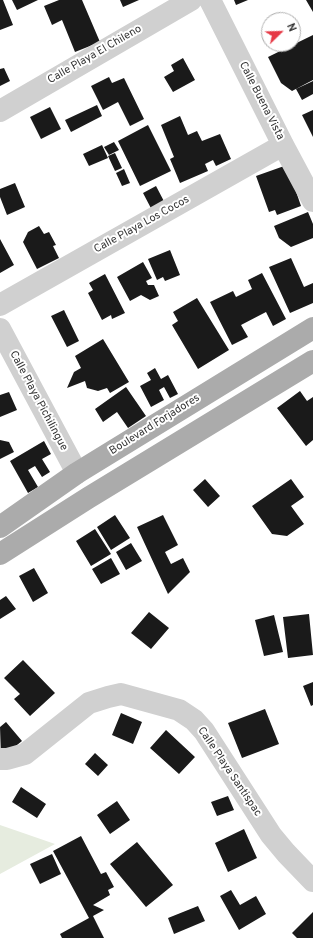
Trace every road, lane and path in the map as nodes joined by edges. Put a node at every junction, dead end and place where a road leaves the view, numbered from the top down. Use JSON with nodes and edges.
{"nodes":[{"id":1,"x":191,"y":0,"type":"edge"},
{"id":2,"x":210,"y":0,"type":"edge"},
{"id":3,"x":0,"y":111,"type":"edge"},
{"id":4,"x":283,"y":145,"type":"junction"},
{"id":5,"x":313,"y":200,"type":"edge"},
{"id":6,"x":0,"y":305,"type":"edge"},
{"id":7,"x":313,"y":328,"type":"edge"},
{"id":8,"x":0,"y":329,"type":"edge"},
{"id":9,"x":313,"y":361,"type":"edge"},
{"id":10,"x":76,"y":473,"type":"junction"},
{"id":11,"x":0,"y":527,"type":"edge"},
{"id":12,"x":0,"y":554,"type":"edge"},
{"id":13,"x":0,"y":759,"type":"edge"},
{"id":14,"x":313,"y":881,"type":"edge"}],
"edges":[{"from":1,"to":3,"type":"street","name":"Calle Playa El Chileno"},
{"from":2,"to":4,"type":"street","name":"Calle Buena Vista"},
{"from":4,"to":5,"type":"street","name":"Calle Buena Vista"},
{"from":4,"to":6,"type":"street","name":"Calle Playa Los Cocos"},
{"from":7,"to":10,"type":"main road","name":"Boulevard Forjadores"},
{"from":8,"to":10,"type":"street","name":"Calle Playa Pichilingue"},
{"from":9,"to":12,"type":"main road"},
{"from":10,"to":11,"type":"main road","name":"Boulevard Forjadores"},
{"from":13,"to":14,"type":"street","name":"Calle Playa Santispac"}]}
